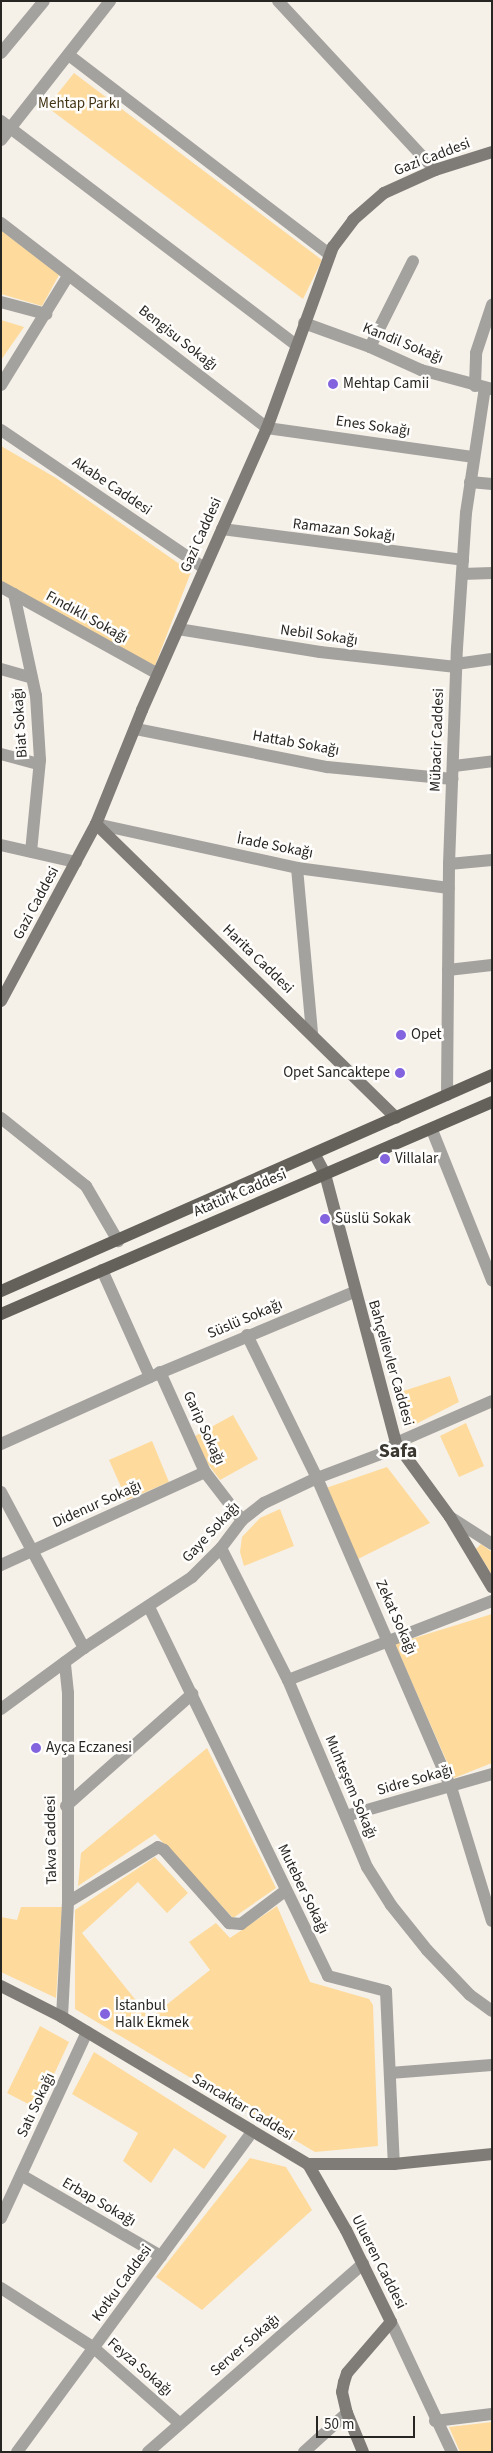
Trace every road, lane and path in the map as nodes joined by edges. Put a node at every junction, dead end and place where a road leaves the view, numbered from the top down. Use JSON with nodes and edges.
{"nodes":[{"id":1,"x":44,"y":1,"type":"edge"},
{"id":2,"x":110,"y":1,"type":"edge"},
{"id":3,"x":278,"y":1,"type":"edge"},
{"id":4,"x":1,"y":53,"type":"edge"},
{"id":5,"x":70,"y":56,"type":"junction"},
{"id":6,"x":6,"y":125,"type":"edge"},
{"id":7,"x":1,"y":140,"type":"edge"},
{"id":8,"x":492,"y":152,"type":"edge"},
{"id":9,"x":435,"y":170,"type":"junction"},
{"id":10,"x":1,"y":223,"type":"edge"},
{"id":11,"x":330,"y":255,"type":"junction"},
{"id":12,"x":413,"y":261,"type":"dead end"},
{"id":13,"x":68,"y":276,"type":"junction"},
{"id":14,"x":1,"y":302,"type":"edge"},
{"id":15,"x":492,"y":305,"type":"edge"},
{"id":16,"x":46,"y":314,"type":"junction"},
{"id":17,"x":304,"y":323,"type":"junction"},
{"id":18,"x":296,"y":345,"type":"junction"},
{"id":19,"x":370,"y":347,"type":"junction"},
{"id":20,"x":1,"y":385,"type":"edge"},
{"id":21,"x":484,"y":388,"type":"edge"},
{"id":22,"x":267,"y":428,"type":"junction"},
{"id":23,"x":1,"y":430,"type":"edge"},
{"id":24,"x":474,"y":457,"type":"junction"},
{"id":25,"x":470,"y":482,"type":"junction"},
{"id":26,"x":492,"y":484,"type":"edge"},
{"id":27,"x":222,"y":529,"type":"junction"},
{"id":28,"x":463,"y":560,"type":"junction"},
{"id":29,"x":204,"y":568,"type":"junction"},
{"id":30,"x":492,"y":573,"type":"edge"},
{"id":31,"x":462,"y":574,"type":"junction"},
{"id":32,"x":1,"y":587,"type":"edge"},
{"id":33,"x":14,"y":594,"type":"junction"},
{"id":34,"x":178,"y":629,"type":"junction"},
{"id":35,"x":492,"y":659,"type":"edge"},
{"id":36,"x":456,"y":666,"type":"junction"},
{"id":37,"x":1,"y":669,"type":"edge"},
{"id":38,"x":158,"y":674,"type":"junction"},
{"id":39,"x":32,"y":678,"type":"junction"},
{"id":40,"x":136,"y":729,"type":"junction"},
{"id":41,"x":1,"y":754,"type":"edge"},
{"id":42,"x":492,"y":762,"type":"edge"},
{"id":43,"x":39,"y":764,"type":"junction"},
{"id":44,"x":454,"y":766,"type":"junction"},
{"id":45,"x":452,"y":779,"type":"junction"},
{"id":46,"x":96,"y":824,"type":"junction"},
{"id":47,"x":1,"y":845,"type":"edge"},
{"id":48,"x":31,"y":852,"type":"junction"},
{"id":49,"x":492,"y":860,"type":"edge"},
{"id":50,"x":76,"y":862,"type":"junction"},
{"id":51,"x":449,"y":864,"type":"junction"},
{"id":52,"x":297,"y":868,"type":"junction"},
{"id":53,"x":449,"y":888,"type":"junction"},
{"id":54,"x":492,"y":965,"type":"edge"},
{"id":55,"x":448,"y":970,"type":"junction"},
{"id":56,"x":1,"y":1001,"type":"edge"},
{"id":57,"x":312,"y":1034,"type":"junction"},
{"id":58,"x":492,"y":1076,"type":"edge"},
{"id":59,"x":447,"y":1095,"type":"junction"},
{"id":60,"x":492,"y":1102,"type":"edge"},
{"id":61,"x":1,"y":1118,"type":"edge"},
{"id":62,"x":396,"y":1118,"type":"junction"},
{"id":63,"x":432,"y":1130,"type":"junction"},
{"id":64,"x":315,"y":1155,"type":"junction"},
{"id":65,"x":325,"y":1174,"type":"junction"},
{"id":66,"x":118,"y":1240,"type":"junction"},
{"id":67,"x":102,"y":1270,"type":"junction"},
{"id":68,"x":492,"y":1280,"type":"edge"},
{"id":69,"x":1,"y":1291,"type":"edge"},
{"id":70,"x":354,"y":1292,"type":"junction"},
{"id":71,"x":1,"y":1314,"type":"edge"},
{"id":72,"x":247,"y":1335,"type":"junction"},
{"id":73,"x":155,"y":1374,"type":"junction"},
{"id":74,"x":492,"y":1401,"type":"edge"},
{"id":75,"x":396,"y":1443,"type":"junction"},
{"id":76,"x":1,"y":1444,"type":"edge"},
{"id":77,"x":206,"y":1472,"type":"junction"},
{"id":78,"x":316,"y":1478,"type":"junction"},
{"id":79,"x":1,"y":1492,"type":"edge"},
{"id":80,"x":450,"y":1518,"type":"junction"},
{"id":81,"x":242,"y":1520,"type":"junction"},
{"id":82,"x":492,"y":1544,"type":"edge"},
{"id":83,"x":221,"y":1548,"type":"junction"},
{"id":84,"x":30,"y":1552,"type":"junction"},
{"id":85,"x":1,"y":1565,"type":"edge"},
{"id":86,"x":492,"y":1587,"type":"edge"},
{"id":87,"x":492,"y":1601,"type":"edge"},
{"id":88,"x":149,"y":1607,"type":"junction"},
{"id":89,"x":390,"y":1641,"type":"junction"},
{"id":90,"x":84,"y":1648,"type":"junction"},
{"id":91,"x":65,"y":1662,"type":"junction"},
{"id":92,"x":288,"y":1680,"type":"junction"},
{"id":93,"x":192,"y":1694,"type":"junction"},
{"id":94,"x":1,"y":1709,"type":"edge"},
{"id":95,"x":492,"y":1774,"type":"edge"},
{"id":96,"x":451,"y":1787,"type":"junction"},
{"id":97,"x":66,"y":1806,"type":"junction"},
{"id":98,"x":346,"y":1816,"type":"junction"},
{"id":99,"x":285,"y":1891,"type":"junction"},
{"id":100,"x":68,"y":1902,"type":"junction"},
{"id":101,"x":492,"y":1920,"type":"edge"},
{"id":102,"x":1,"y":1987,"type":"edge"},
{"id":103,"x":492,"y":2011,"type":"edge"},
{"id":104,"x":62,"y":2017,"type":"junction"},
{"id":105,"x":87,"y":2032,"type":"junction"},
{"id":106,"x":492,"y":2065,"type":"edge"},
{"id":107,"x":390,"y":2074,"type":"junction"},
{"id":108,"x":252,"y":2132,"type":"junction"},
{"id":109,"x":492,"y":2154,"type":"edge"},
{"id":110,"x":308,"y":2164,"type":"junction"},
{"id":111,"x":394,"y":2164,"type":"junction"},
{"id":112,"x":21,"y":2175,"type":"junction"},
{"id":113,"x":1,"y":2218,"type":"edge"},
{"id":114,"x":161,"y":2256,"type":"junction"},
{"id":115,"x":363,"y":2264,"type":"junction"},
{"id":116,"x":1,"y":2288,"type":"edge"},
{"id":117,"x":391,"y":2322,"type":"junction"},
{"id":118,"x":94,"y":2348,"type":"junction"},
{"id":119,"x":347,"y":2412,"type":"junction"},
{"id":120,"x":492,"y":2414,"type":"edge"},
{"id":121,"x":435,"y":2421,"type":"junction"},
{"id":122,"x":179,"y":2423,"type":"junction"},
{"id":123,"x":17,"y":2452,"type":"edge"},
{"id":124,"x":148,"y":2452,"type":"edge"},
{"id":125,"x":304,"y":2452,"type":"edge"},
{"id":126,"x":363,"y":2452,"type":"edge"},
{"id":127,"x":452,"y":2452,"type":"edge"}],
"edges":[{"from":1,"to":4,"type":"street"},
{"from":2,"to":5,"type":"street"},
{"from":3,"to":9,"type":"street"},
{"from":5,"to":6,"type":"street"},
{"from":5,"to":11,"type":"street"},
{"from":6,"to":7,"type":"street"},
{"from":6,"to":18,"type":"street"},
{"from":8,"to":9,"type":"street","name":"Gazi Caddesi"},
{"from":9,"to":11,"type":"street","name":"Gazi Caddesi"},
{"from":10,"to":13,"type":"street","name":"Bengisu Sokağı"},
{"from":11,"to":17,"type":"street","name":"Gazi Caddesi"},
{"from":12,"to":19,"type":"street"},
{"from":13,"to":16,"type":"street"},
{"from":13,"to":22,"type":"street","name":"Bengisu Sokağı"},
{"from":14,"to":16,"type":"street"},
{"from":15,"to":21,"type":"street","name":"Mübacir Caddesi"},
{"from":16,"to":20,"type":"street"},
{"from":17,"to":18,"type":"street","name":"Gazi Caddesi"},
{"from":17,"to":19,"type":"street","name":"Kandil Sokağı"},
{"from":18,"to":22,"type":"street","name":"Gazi Caddesi"},
{"from":19,"to":21,"type":"street","name":"Kandil Sokağı"},
{"from":21,"to":24,"type":"street","name":"Mübacir Caddesi"},
{"from":22,"to":24,"type":"street","name":"Enes Sokağı"},
{"from":22,"to":27,"type":"street","name":"Gazi Caddesi"},
{"from":23,"to":29,"type":"street","name":"Akabe Caddesi"},
{"from":24,"to":25,"type":"street","name":"Mübacir Caddesi"},
{"from":25,"to":26,"type":"street"},
{"from":25,"to":28,"type":"street","name":"Mübacir Caddesi"},
{"from":27,"to":28,"type":"street","name":"Ramazan Sokağı"},
{"from":27,"to":29,"type":"street","name":"Gazi Caddesi"},
{"from":28,"to":31,"type":"street","name":"Mübacir Caddesi"},
{"from":29,"to":34,"type":"street","name":"Gazi Caddesi"},
{"from":30,"to":31,"type":"street"},
{"from":31,"to":36,"type":"street","name":"Mübacir Caddesi"},
{"from":32,"to":33,"type":"street","name":"Fındıklı Sokağı"},
{"from":33,"to":38,"type":"street","name":"Fındıklı Sokağı"},
{"from":33,"to":39,"type":"street","name":"Biat Sokağı"},
{"from":34,"to":36,"type":"street","name":"Nebil Sokağı"},
{"from":34,"to":38,"type":"street","name":"Gazi Caddesi"},
{"from":35,"to":36,"type":"street","name":"Nebil Sokağı"},
{"from":36,"to":44,"type":"street","name":"Mübacir Caddesi"},
{"from":37,"to":39,"type":"street"},
{"from":38,"to":40,"type":"street","name":"Gazi Caddesi"},
{"from":39,"to":43,"type":"street","name":"Biat Sokağı"},
{"from":40,"to":45,"type":"street","name":"Hattab Sokağı"},
{"from":40,"to":46,"type":"street","name":"Gazi Caddesi"},
{"from":41,"to":43,"type":"street"},
{"from":42,"to":44,"type":"street"},
{"from":43,"to":48,"type":"street","name":"Biat Sokağı"},
{"from":44,"to":45,"type":"street","name":"Mübacir Caddesi"},
{"from":45,"to":51,"type":"street","name":"Mübacir Caddesi"},
{"from":46,"to":50,"type":"street","name":"Gazi Caddesi"},
{"from":46,"to":52,"type":"street","name":"İrade Sokağı"},
{"from":46,"to":57,"type":"street","name":"Harita Caddesi"},
{"from":47,"to":48,"type":"street"},
{"from":48,"to":50,"type":"street"},
{"from":49,"to":51,"type":"street"},
{"from":50,"to":56,"type":"street","name":"Gazi Caddesi"},
{"from":51,"to":53,"type":"street","name":"Mübacir Caddesi"},
{"from":52,"to":53,"type":"street","name":"İrade Sokağı"},
{"from":52,"to":57,"type":"street"},
{"from":53,"to":55,"type":"street","name":"Mübacir Caddesi"},
{"from":54,"to":55,"type":"street"},
{"from":55,"to":59,"type":"street","name":"Mübacir Caddesi"},
{"from":57,"to":62,"type":"street","name":"Harita Caddesi"},
{"from":58,"to":59,"type":"main road"},
{"from":59,"to":62,"type":"main road"},
{"from":60,"to":63,"type":"main road","name":"Atatürk Caddesi"},
{"from":61,"to":66,"type":"street"},
{"from":62,"to":64,"type":"main road"},
{"from":63,"to":65,"type":"main road","name":"Atatürk Caddesi"},
{"from":63,"to":68,"type":"street"},
{"from":64,"to":65,"type":"street","name":"Bahçelievler Caddesi"},
{"from":64,"to":66,"type":"main road"},
{"from":65,"to":67,"type":"main road","name":"Atatürk Caddesi"},
{"from":65,"to":70,"type":"street","name":"Bahçelievler Caddesi"},
{"from":66,"to":69,"type":"main road"},
{"from":67,"to":71,"type":"main road","name":"Atatürk Caddesi"},
{"from":67,"to":73,"type":"street"},
{"from":70,"to":72,"type":"street","name":"Süslü Sokağı"},
{"from":70,"to":75,"type":"street","name":"Bahçelievler Caddesi"},
{"from":72,"to":73,"type":"street","name":"Süslü Sokağı"},
{"from":72,"to":78,"type":"street","name":"Zekat Sokağı"},
{"from":73,"to":76,"type":"street","name":"Süslü Sokağı"},
{"from":73,"to":77,"type":"street","name":"Garip Sokağı"},
{"from":74,"to":75,"type":"street","name":"Gaye Sokağı"},
{"from":75,"to":78,"type":"street","name":"Gaye Sokağı"},
{"from":75,"to":80,"type":"street","name":"Bahçelievler Caddesi"},
{"from":77,"to":81,"type":"street","name":"Garip Sokağı"},
{"from":77,"to":84,"type":"street","name":"Didenur Sokağı"},
{"from":78,"to":81,"type":"street","name":"Gaye Sokağı"},
{"from":78,"to":89,"type":"street","name":"Zekat Sokağı"},
{"from":79,"to":84,"type":"street"},
{"from":80,"to":82,"type":"street"},
{"from":80,"to":86,"type":"street","name":"Bahçelievler Caddesi"},
{"from":81,"to":83,"type":"street","name":"Gaye Sokağı"},
{"from":83,"to":88,"type":"street","name":"Gaye Sokağı"},
{"from":83,"to":92,"type":"street","name":"Muhteşem Sokağı"},
{"from":84,"to":85,"type":"street","name":"Didenur Sokağı"},
{"from":84,"to":90,"type":"street"},
{"from":87,"to":89,"type":"street"},
{"from":88,"to":90,"type":"street","name":"Gaye Sokağı"},
{"from":88,"to":93,"type":"street","name":"Muteber Sokağı"},
{"from":89,"to":92,"type":"street"},
{"from":89,"to":96,"type":"street","name":"Zekat Sokağı"},
{"from":90,"to":91,"type":"street","name":"Gaye Sokağı"},
{"from":91,"to":94,"type":"street","name":"Gaye Sokağı"},
{"from":91,"to":97,"type":"street","name":"Takva Caddesi"},
{"from":92,"to":98,"type":"street","name":"Muhteşem Sokağı"},
{"from":93,"to":97,"type":"street"},
{"from":93,"to":99,"type":"street","name":"Muteber Sokağı"},
{"from":95,"to":96,"type":"street","name":"Sidre Sokağı"},
{"from":96,"to":98,"type":"street","name":"Sidre Sokağı"},
{"from":96,"to":101,"type":"street","name":"Zekat Sokağı"},
{"from":97,"to":100,"type":"street","name":"Takva Caddesi"},
{"from":98,"to":103,"type":"street","name":"Muhteşem Sokağı"},
{"from":99,"to":100,"type":"street"},
{"from":99,"to":107,"type":"street","name":"Muteber Sokağı"},
{"from":100,"to":104,"type":"street","name":"Takva Caddesi"},
{"from":102,"to":104,"type":"street","name":"Sancaktar Caddesi"},
{"from":104,"to":105,"type":"street","name":"Sancaktar Caddesi"},
{"from":105,"to":108,"type":"street","name":"Sancaktar Caddesi"},
{"from":105,"to":112,"type":"street","name":"Satı Sokağı"},
{"from":106,"to":107,"type":"street"},
{"from":107,"to":111,"type":"street","name":"Muteber Sokağı"},
{"from":108,"to":110,"type":"street","name":"Sancaktar Caddesi"},
{"from":108,"to":114,"type":"street","name":"Kotku Caddesi"},
{"from":109,"to":111,"type":"street","name":"Sancaktar Caddesi"},
{"from":110,"to":111,"type":"street","name":"Sancaktar Caddesi"},
{"from":110,"to":115,"type":"street","name":"Ulueren Caddesi"},
{"from":112,"to":113,"type":"street","name":"Satı Sokağı"},
{"from":112,"to":114,"type":"street","name":"Erbap Sokağı"},
{"from":114,"to":118,"type":"street","name":"Kotku Caddesi"},
{"from":115,"to":117,"type":"street","name":"Ulueren Caddesi"},
{"from":115,"to":122,"type":"street","name":"Server Sokağı"},
{"from":116,"to":118,"type":"street","name":"Feyza Sokağı"},
{"from":117,"to":119,"type":"street","name":"Ulueren Caddesi"},
{"from":117,"to":121,"type":"street"},
{"from":118,"to":122,"type":"street","name":"Feyza Sokağı"},
{"from":118,"to":123,"type":"street","name":"Kotku Caddesi"},
{"from":119,"to":125,"type":"street"},
{"from":119,"to":126,"type":"street","name":"Ulueren Caddesi"},
{"from":120,"to":121,"type":"street"},
{"from":121,"to":127,"type":"street"},
{"from":122,"to":124,"type":"street","name":"Server Sokağı"}]}
